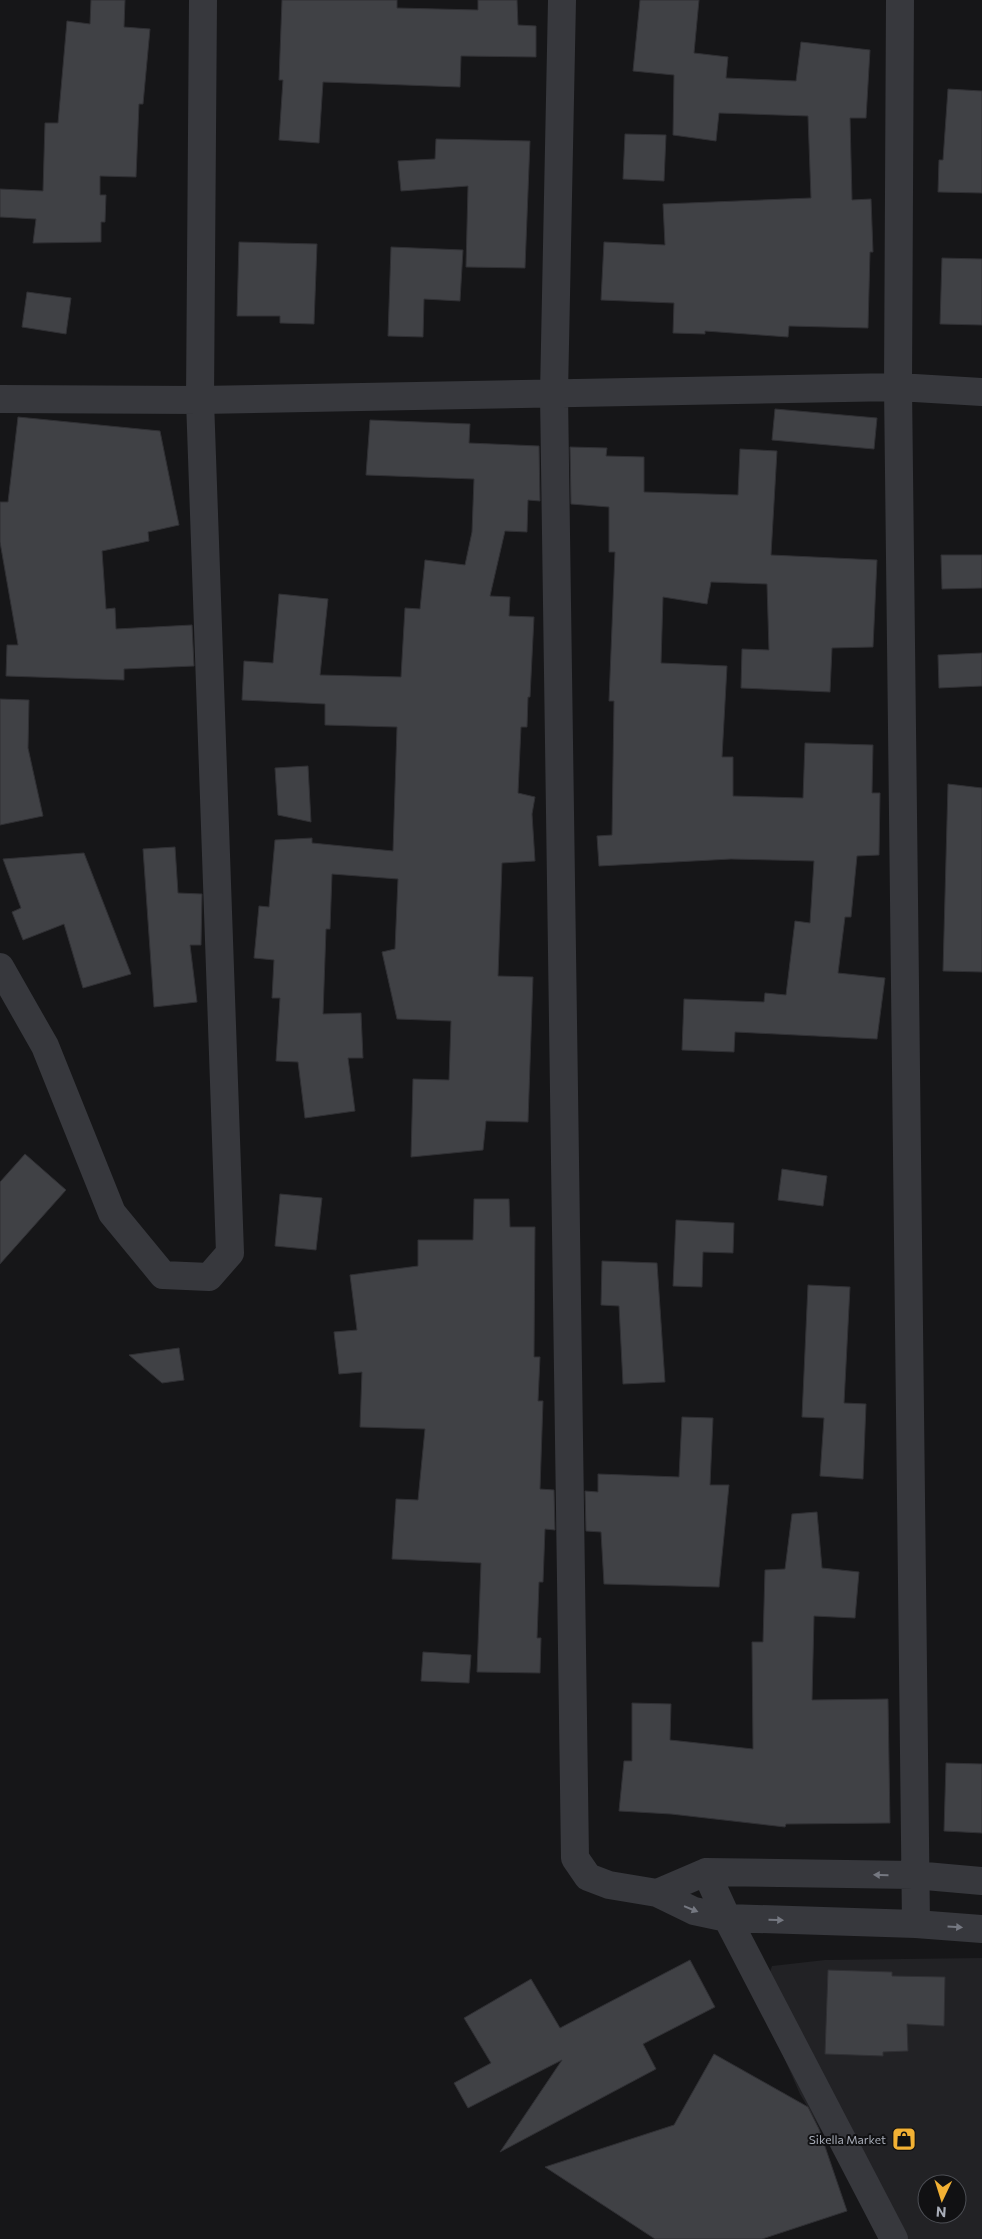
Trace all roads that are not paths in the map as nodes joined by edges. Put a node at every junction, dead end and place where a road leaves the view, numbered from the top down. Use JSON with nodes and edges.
{"nodes":[{"id":1,"x":203,"y":0,"type":"edge"},
{"id":2,"x":562,"y":0,"type":"edge"},
{"id":3,"x":900,"y":0,"type":"edge"},
{"id":4,"x":898,"y":388,"type":"junction"},
{"id":5,"x":982,"y":392,"type":"edge"},
{"id":6,"x":554,"y":394,"type":"junction"},
{"id":7,"x":0,"y":399,"type":"edge"},
{"id":8,"x":200,"y":400,"type":"junction"},
{"id":9,"x":0,"y":967,"type":"edge"},
{"id":10,"x":706,"y":1872,"type":"junction"},
{"id":11,"x":914,"y":1875,"type":"junction"},
{"id":12,"x":982,"y":1881,"type":"edge"},
{"id":13,"x":657,"y":1893,"type":"junction"},
{"id":14,"x":727,"y":1918,"type":"junction"},
{"id":15,"x":916,"y":1924,"type":"junction"},
{"id":16,"x":982,"y":1929,"type":"edge"},
{"id":17,"x":894,"y":2239,"type":"edge"}],
"edges":[{"from":1,"to":8,"type":"street"},
{"from":2,"to":6,"type":"street"},
{"from":3,"to":4,"type":"street"},
{"from":4,"to":5,"type":"street"},
{"from":4,"to":6,"type":"street"},
{"from":4,"to":11,"type":"street"},
{"from":6,"to":8,"type":"street"},
{"from":6,"to":13,"type":"street"},
{"from":7,"to":8,"type":"street"},
{"from":8,"to":9,"type":"street"},
{"from":11,"to":10,"type":"street","one_way":true},
{"from":10,"to":13,"type":"street"},
{"from":10,"to":14,"type":"street"},
{"from":11,"to":12,"type":"street"},
{"from":11,"to":15,"type":"street"},
{"from":13,"to":14,"type":"street","one_way":true},
{"from":14,"to":15,"type":"street","one_way":true},
{"from":14,"to":17,"type":"street"},
{"from":15,"to":16,"type":"street","one_way":true}]}
